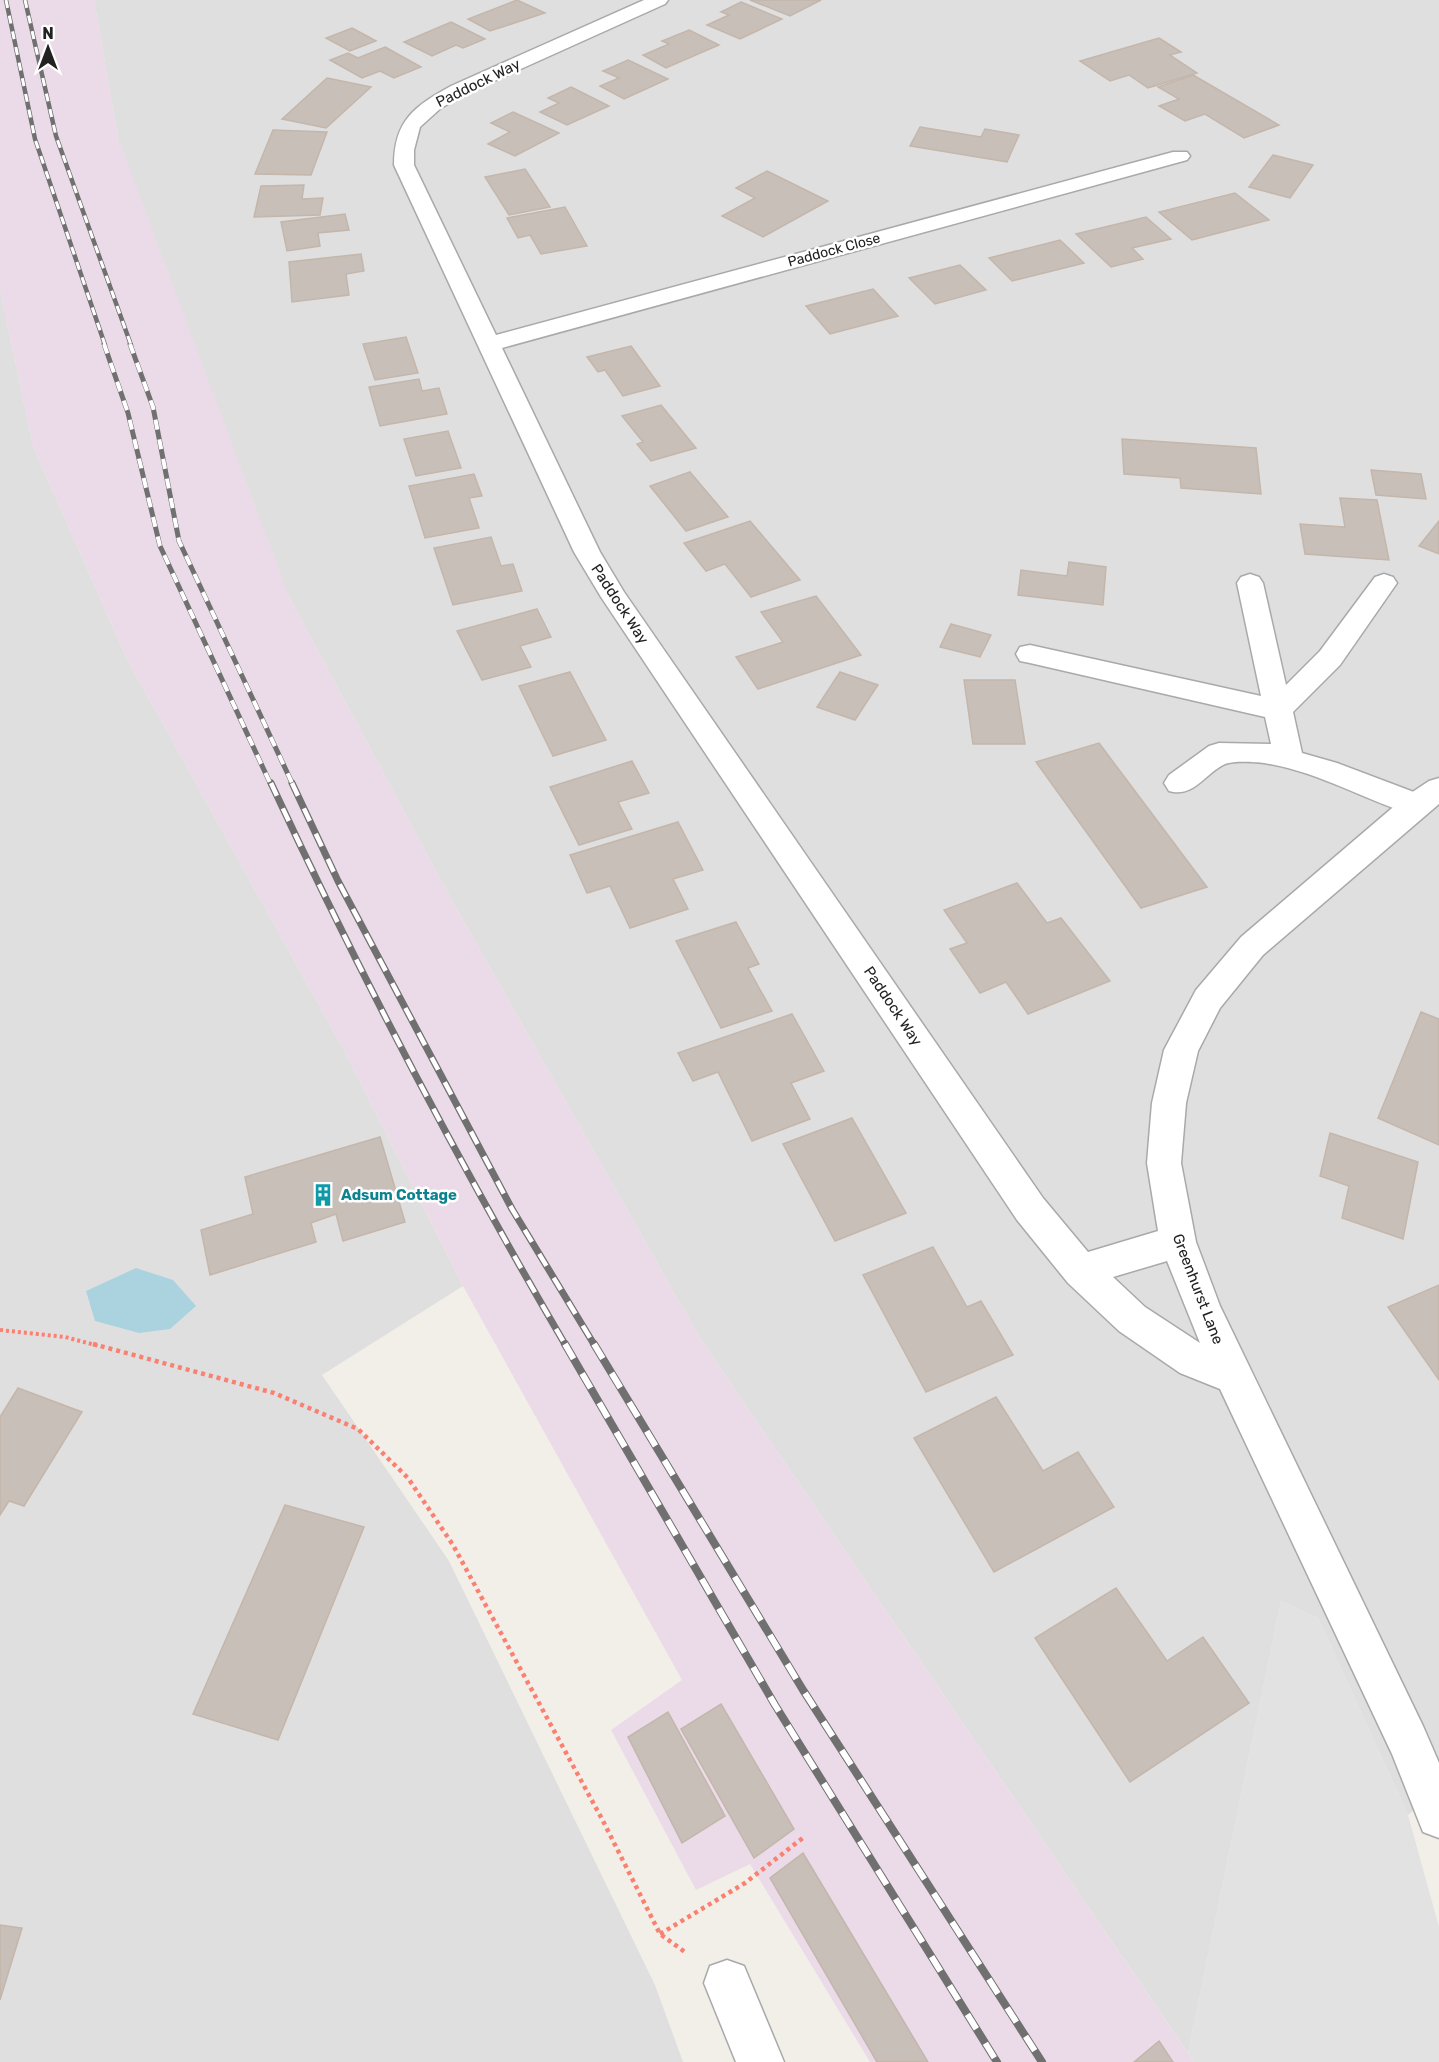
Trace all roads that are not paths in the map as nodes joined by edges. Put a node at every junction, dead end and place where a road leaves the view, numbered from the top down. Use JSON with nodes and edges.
{"nodes":[{"id":1,"x":659,"y":0,"type":"edge"},
{"id":2,"x":1180,"y":156,"type":"dead end"},
{"id":3,"x":489,"y":344,"type":"junction"},
{"id":4,"x":1250,"y":583,"type":"dead end"},
{"id":5,"x":1384,"y":583,"type":"dead end"},
{"id":6,"x":1030,"y":654,"type":"dead end"},
{"id":7,"x":1278,"y":710,"type":"junction"},
{"id":8,"x":1289,"y":760,"type":"junction"},
{"id":9,"x":1179,"y":783,"type":"dead end"},
{"id":10,"x":1427,"y":797,"type":"edge"},
{"id":11,"x":1178,"y":1242,"type":"junction"},
{"id":12,"x":1082,"y":1271,"type":"junction"},
{"id":13,"x":1233,"y":1376,"type":"junction"},
{"id":14,"x":1439,"y":1816,"type":"edge"},
{"id":15,"x":727,"y":1983,"type":"road end"},
{"id":16,"x":760,"y":2062,"type":"edge"}],
"edges":[{"from":1,"to":3,"type":"street","name":"Paddock Way"},
{"from":2,"to":3,"type":"street","name":"Paddock Close"},
{"from":3,"to":12,"type":"street","name":"Paddock Way"},
{"from":4,"to":7,"type":"street"},
{"from":5,"to":7,"type":"street"},
{"from":6,"to":7,"type":"street"},
{"from":7,"to":8,"type":"street"},
{"from":8,"to":9,"type":"street"},
{"from":8,"to":10,"type":"street"},
{"from":10,"to":11,"type":"street","name":"Greenhurst Lane"},
{"from":11,"to":12,"type":"street"},
{"from":11,"to":13,"type":"street","name":"Greenhurst Lane"},
{"from":12,"to":13,"type":"street","name":"Paddock Way"},
{"from":13,"to":14,"type":"street","name":"Greenhurst Lane"},
{"from":15,"to":16,"type":"street"}]}
